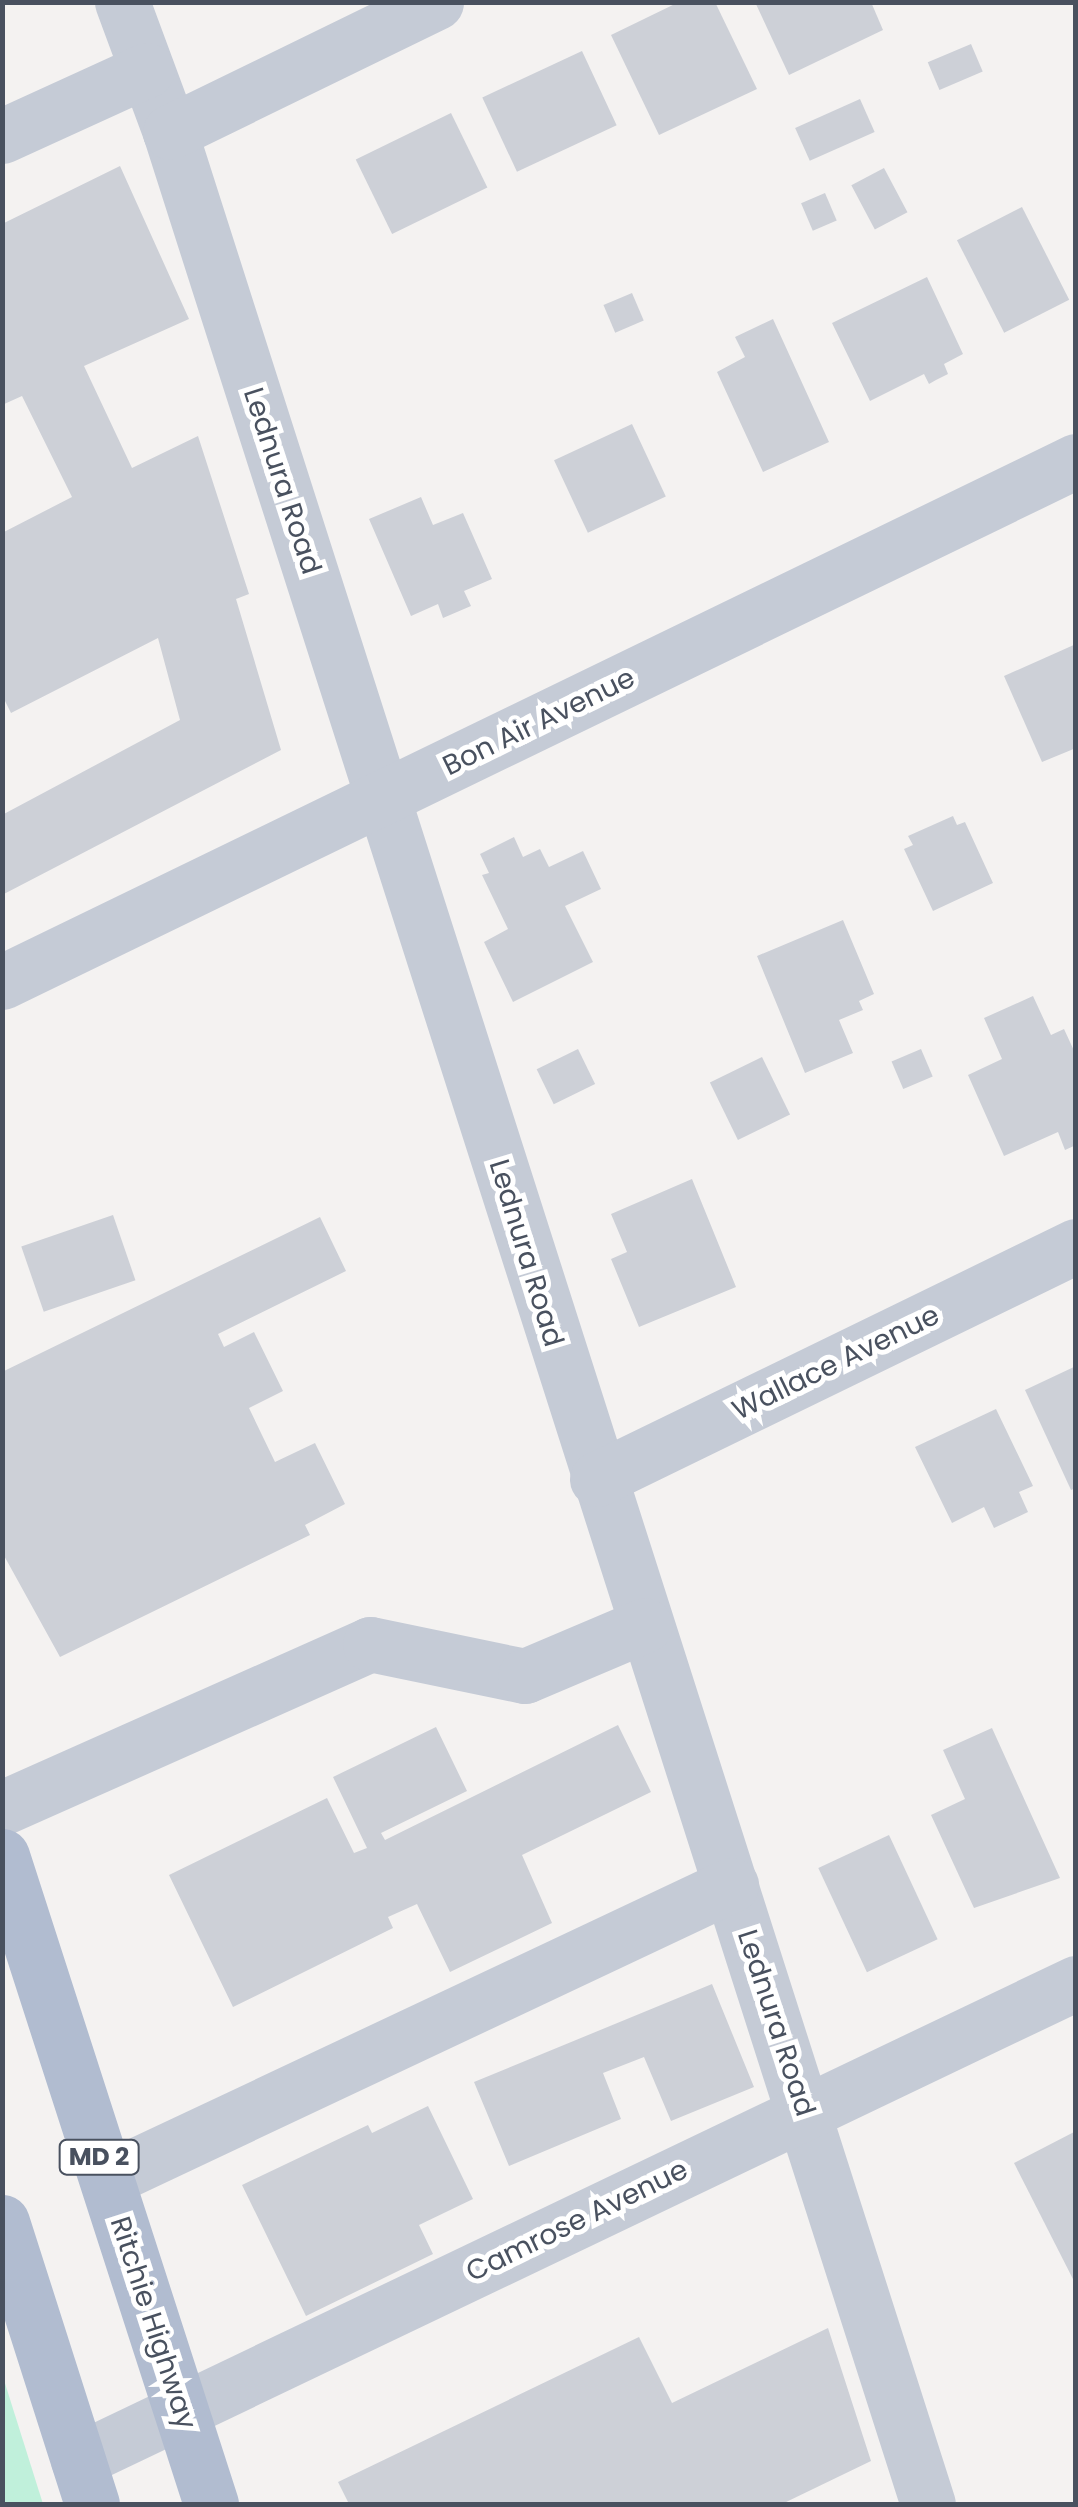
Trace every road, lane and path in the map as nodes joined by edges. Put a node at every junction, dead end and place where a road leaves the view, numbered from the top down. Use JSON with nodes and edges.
{"nodes":[{"id":1,"x":122,"y":2,"type":"edge"},
{"id":2,"x":436,"y":2,"type":"edge"},
{"id":3,"x":147,"y":70,"type":"junction"},
{"id":4,"x":170,"y":132,"type":"junction"},
{"id":5,"x":2,"y":136,"type":"edge"},
{"id":6,"x":1076,"y":462,"type":"edge"},
{"id":7,"x":383,"y":797,"type":"junction"},
{"id":8,"x":2,"y":982,"type":"edge"},
{"id":9,"x":1076,"y":1246,"type":"edge"},
{"id":10,"x":597,"y":1479,"type":"junction"},
{"id":11,"x":645,"y":1625,"type":"junction"},
{"id":12,"x":2,"y":1808,"type":"edge"},
{"id":13,"x":2,"y":1856,"type":"edge"},
{"id":14,"x":731,"y":1885,"type":"junction"},
{"id":15,"x":1076,"y":1983,"type":"edge"},
{"id":16,"x":806,"y":2112,"type":"junction"},
{"id":17,"x":107,"y":2180,"type":"junction"},
{"id":18,"x":2,"y":2222,"type":"edge"},
{"id":19,"x":181,"y":2410,"type":"junction"},
{"id":20,"x":85,"y":2482,"type":"edge"},
{"id":21,"x":211,"y":2504,"type":"edge"},
{"id":22,"x":928,"y":2504,"type":"edge"}],
"edges":[{"from":1,"to":3,"type":"street","name":"Lednura Road"},
{"from":2,"to":4,"type":"street"},
{"from":3,"to":4,"type":"street","name":"Lednura Road"},
{"from":3,"to":5,"type":"street"},
{"from":4,"to":7,"type":"street","name":"Lednura Road"},
{"from":6,"to":7,"type":"street","name":"Bon Air Avenue"},
{"from":7,"to":8,"type":"street","name":"Bon Air Avenue"},
{"from":7,"to":10,"type":"street","name":"Lednura Road"},
{"from":9,"to":10,"type":"street","name":"Wallace Avenue"},
{"from":10,"to":11,"type":"street","name":"Lednura Road"},
{"from":11,"to":12,"type":"street"},
{"from":11,"to":14,"type":"street","name":"Lednura Road"},
{"from":13,"to":17,"type":"main road","name":"Ritchie Highway","number":"MD 2"},
{"from":14,"to":16,"type":"street","name":"Lednura Road"},
{"from":14,"to":17,"type":"street"},
{"from":15,"to":16,"type":"street","name":"Camrose Avenue"},
{"from":16,"to":19,"type":"street","name":"Camrose Avenue"},
{"from":16,"to":22,"type":"street","name":"Lednura Road"},
{"from":17,"to":19,"type":"main road","name":"Ritchie Highway","number":"MD 2"},
{"from":18,"to":20,"type":"main road"},
{"from":19,"to":20,"type":"street","name":"Camrose Avenue"},
{"from":19,"to":21,"type":"main road","name":"Ritchie Highway","number":"MD 2"}]}
